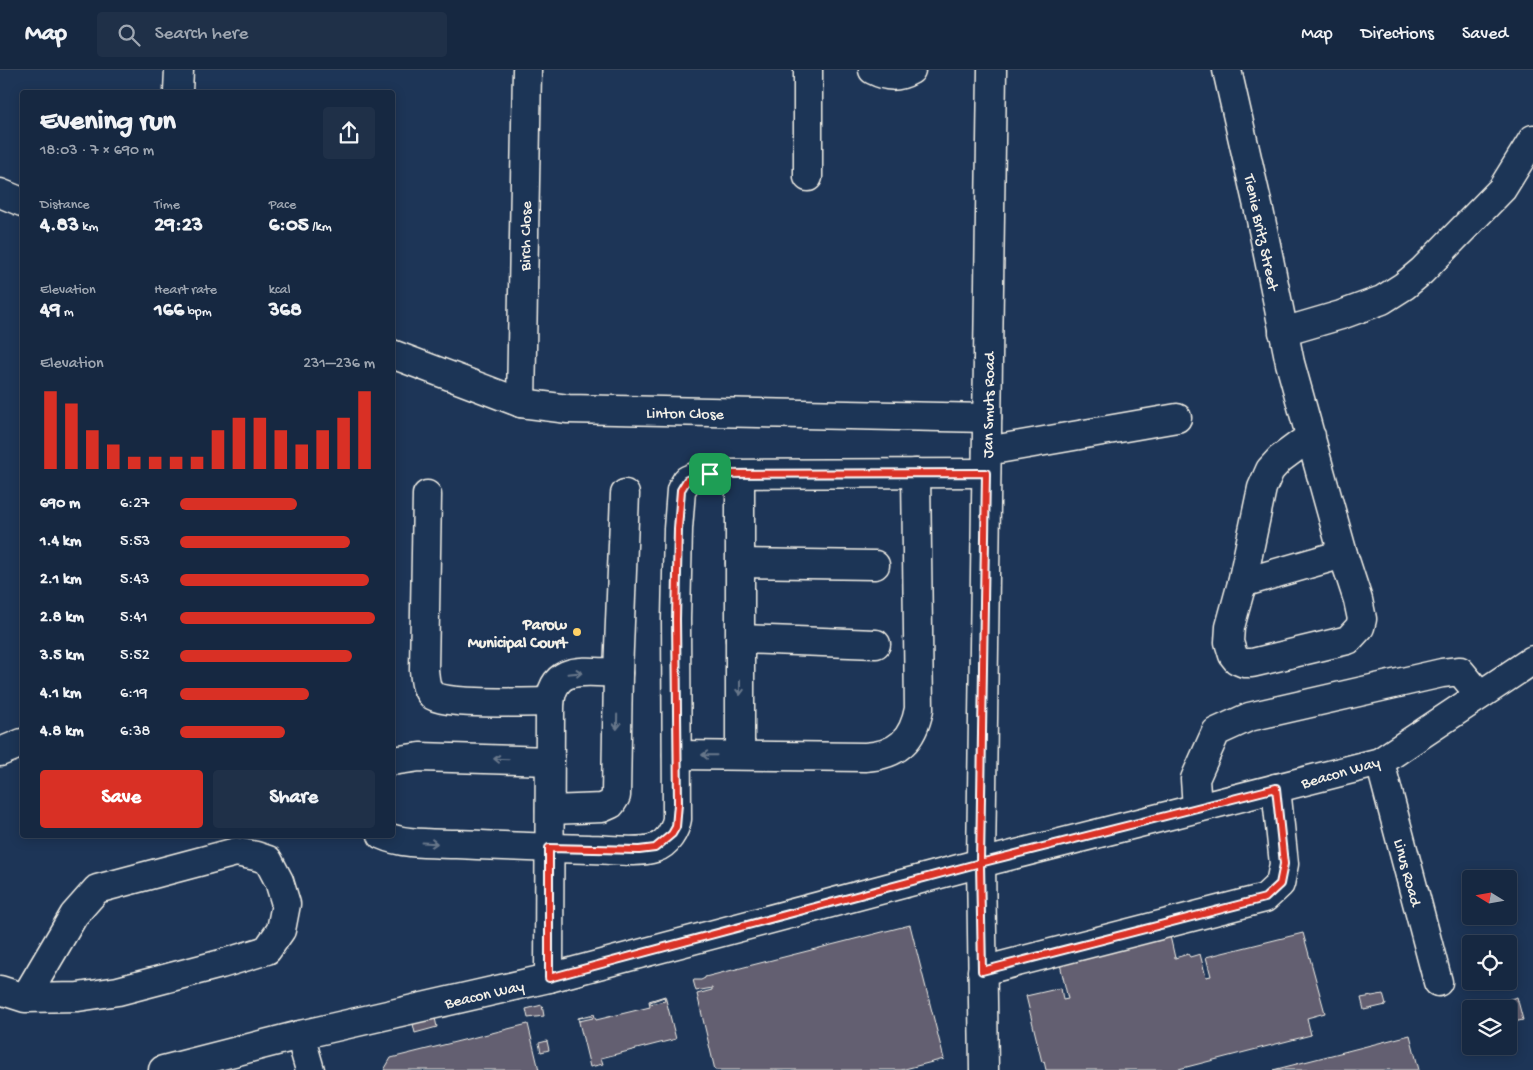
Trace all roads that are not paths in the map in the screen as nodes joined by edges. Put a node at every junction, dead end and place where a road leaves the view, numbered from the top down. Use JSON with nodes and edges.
{"nodes":[{"id":1,"x":179,"y":70,"type":"edge"},
{"id":2,"x":527,"y":70,"type":"edge"},
{"id":3,"x":808,"y":70,"type":"edge"},
{"id":4,"x":873,"y":70,"type":"edge"},
{"id":5,"x":910,"y":70,"type":"edge"},
{"id":6,"x":992,"y":70,"type":"edge"},
{"id":7,"x":1227,"y":70,"type":"edge"},
{"id":8,"x":178,"y":90,"type":"edge"},
{"id":9,"x":1533,"y":139,"type":"edge"},
{"id":10,"x":808,"y":177,"type":"dead end"},
{"id":11,"x":0,"y":193,"type":"edge"},
{"id":12,"x":20,"y":201,"type":"edge"},
{"id":13,"x":1283,"y":332,"type":"junction"},
{"id":14,"x":395,"y":355,"type":"edge"},
{"id":15,"x":521,"y":403,"type":"junction"},
{"id":16,"x":987,"y":418,"type":"junction"},
{"id":17,"x":1177,"y":418,"type":"dead end"},
{"id":18,"x":1311,"y":436,"type":"junction"},
{"id":19,"x":986,"y":462,"type":"junction"},
{"id":20,"x":916,"y":473,"type":"junction"},
{"id":21,"x":740,"y":474,"type":"junction"},
{"id":22,"x":625,"y":494,"type":"dead end"},
{"id":23,"x":427,"y":495,"type":"dead end"},
{"id":24,"x":1343,"y":554,"type":"junction"},
{"id":25,"x":740,"y":563,"type":"junction"},
{"id":26,"x":875,"y":565,"type":"dead end"},
{"id":27,"x":1242,"y":583,"type":"junction"},
{"id":28,"x":740,"y":640,"type":"junction"},
{"id":29,"x":876,"y":644,"type":"dead end"},
{"id":30,"x":1533,"y":660,"type":"edge"},
{"id":31,"x":618,"y":673,"type":"junction"},
{"id":32,"x":1480,"y":695,"type":"junction"},
{"id":33,"x":550,"y":702,"type":"junction"},
{"id":34,"x":20,"y":744,"type":"edge"},
{"id":35,"x":0,"y":752,"type":"edge"},
{"id":36,"x":677,"y":754,"type":"junction"},
{"id":37,"x":740,"y":755,"type":"junction"},
{"id":38,"x":395,"y":761,"type":"edge"},
{"id":39,"x":550,"y":761,"type":"junction"},
{"id":40,"x":1380,"y":762,"type":"junction"},
{"id":41,"x":1276,"y":788,"type":"junction"},
{"id":42,"x":1198,"y":808,"type":"junction"},
{"id":43,"x":550,"y":810,"type":"junction"},
{"id":44,"x":390,"y":838,"type":"edge"},
{"id":45,"x":549,"y":848,"type":"junction"},
{"id":46,"x":980,"y":863,"type":"junction"},
{"id":47,"x":982,"y":971,"type":"junction"},
{"id":48,"x":549,"y":978,"type":"junction"},
{"id":49,"x":1438,"y":982,"type":"dead end"},
{"id":50,"x":12,"y":994,"type":"edge"},
{"id":51,"x":300,"y":1035,"type":"junction"},
{"id":52,"x":163,"y":1070,"type":"edge"},
{"id":53,"x":310,"y":1070,"type":"edge"},
{"id":54,"x":984,"y":1070,"type":"edge"}],
"edges":[{"from":1,"to":8,"type":"street"},
{"from":2,"to":15,"type":"street","name":"Birch Close"},
{"from":3,"to":10,"type":"street"},
{"from":4,"to":5,"type":"street"},
{"from":6,"to":16,"type":"street","name":"Jan Smuts Road"},
{"from":7,"to":13,"type":"street","name":"Tienie Britz Street"},
{"from":9,"to":13,"type":"street"},
{"from":11,"to":12,"type":"street"},
{"from":13,"to":18,"type":"street","name":"Tienie Britz Street"},
{"from":14,"to":15,"type":"street","name":"Linton Close"},
{"from":15,"to":16,"type":"street","name":"Linton Close"},
{"from":16,"to":19,"type":"street","name":"Jan Smuts Road"},
{"from":17,"to":19,"type":"street"},
{"from":18,"to":24,"type":"street","name":"Tienie Britz Street"},
{"from":18,"to":27,"type":"street"},
{"from":19,"to":20,"type":"street"},
{"from":19,"to":46,"type":"street","name":"Jan Smuts Road"},
{"from":20,"to":21,"type":"street"},
{"from":20,"to":37,"type":"street"},
{"from":21,"to":25,"type":"street"},
{"from":21,"to":36,"type":"street"},
{"from":22,"to":31,"type":"street"},
{"from":23,"to":33,"type":"street"},
{"from":24,"to":27,"type":"street"},
{"from":24,"to":27,"type":"street","name":"Tienie Britz Street"},
{"from":25,"to":26,"type":"street"},
{"from":25,"to":28,"type":"street"},
{"from":28,"to":29,"type":"street"},
{"from":28,"to":37,"type":"street","one_way":true},
{"from":30,"to":32,"type":"street","name":"Beacon Way"},
{"from":33,"to":31,"type":"street","one_way":true},
{"from":31,"to":43,"type":"street","one_way":true},
{"from":32,"to":40,"type":"street","name":"Beacon Way"},
{"from":32,"to":42,"type":"street"},
{"from":33,"to":39,"type":"street"},
{"from":34,"to":35,"type":"street"},
{"from":37,"to":36,"type":"street","one_way":true},
{"from":36,"to":45,"type":"street"},
{"from":39,"to":38,"type":"street","one_way":true},
{"from":39,"to":43,"type":"street"},
{"from":40,"to":41,"type":"street","name":"Beacon Way"},
{"from":40,"to":49,"type":"street","name":"Linus Road"},
{"from":41,"to":42,"type":"street","name":"Beacon Way"},
{"from":41,"to":47,"type":"street"},
{"from":42,"to":46,"type":"street","name":"Beacon Way"},
{"from":43,"to":45,"type":"street"},
{"from":44,"to":45,"type":"street","one_way":true},
{"from":45,"to":48,"type":"street"},
{"from":46,"to":47,"type":"street","name":"Jan Smuts Road"},
{"from":46,"to":48,"type":"street","name":"Beacon Way"},
{"from":47,"to":54,"type":"street","name":"Jan Smuts Road"},
{"from":48,"to":51,"type":"street","name":"Beacon Way"},
{"from":50,"to":50,"type":"street"},
{"from":51,"to":52,"type":"street","name":"Beacon Way"},
{"from":51,"to":53,"type":"street"}]}
